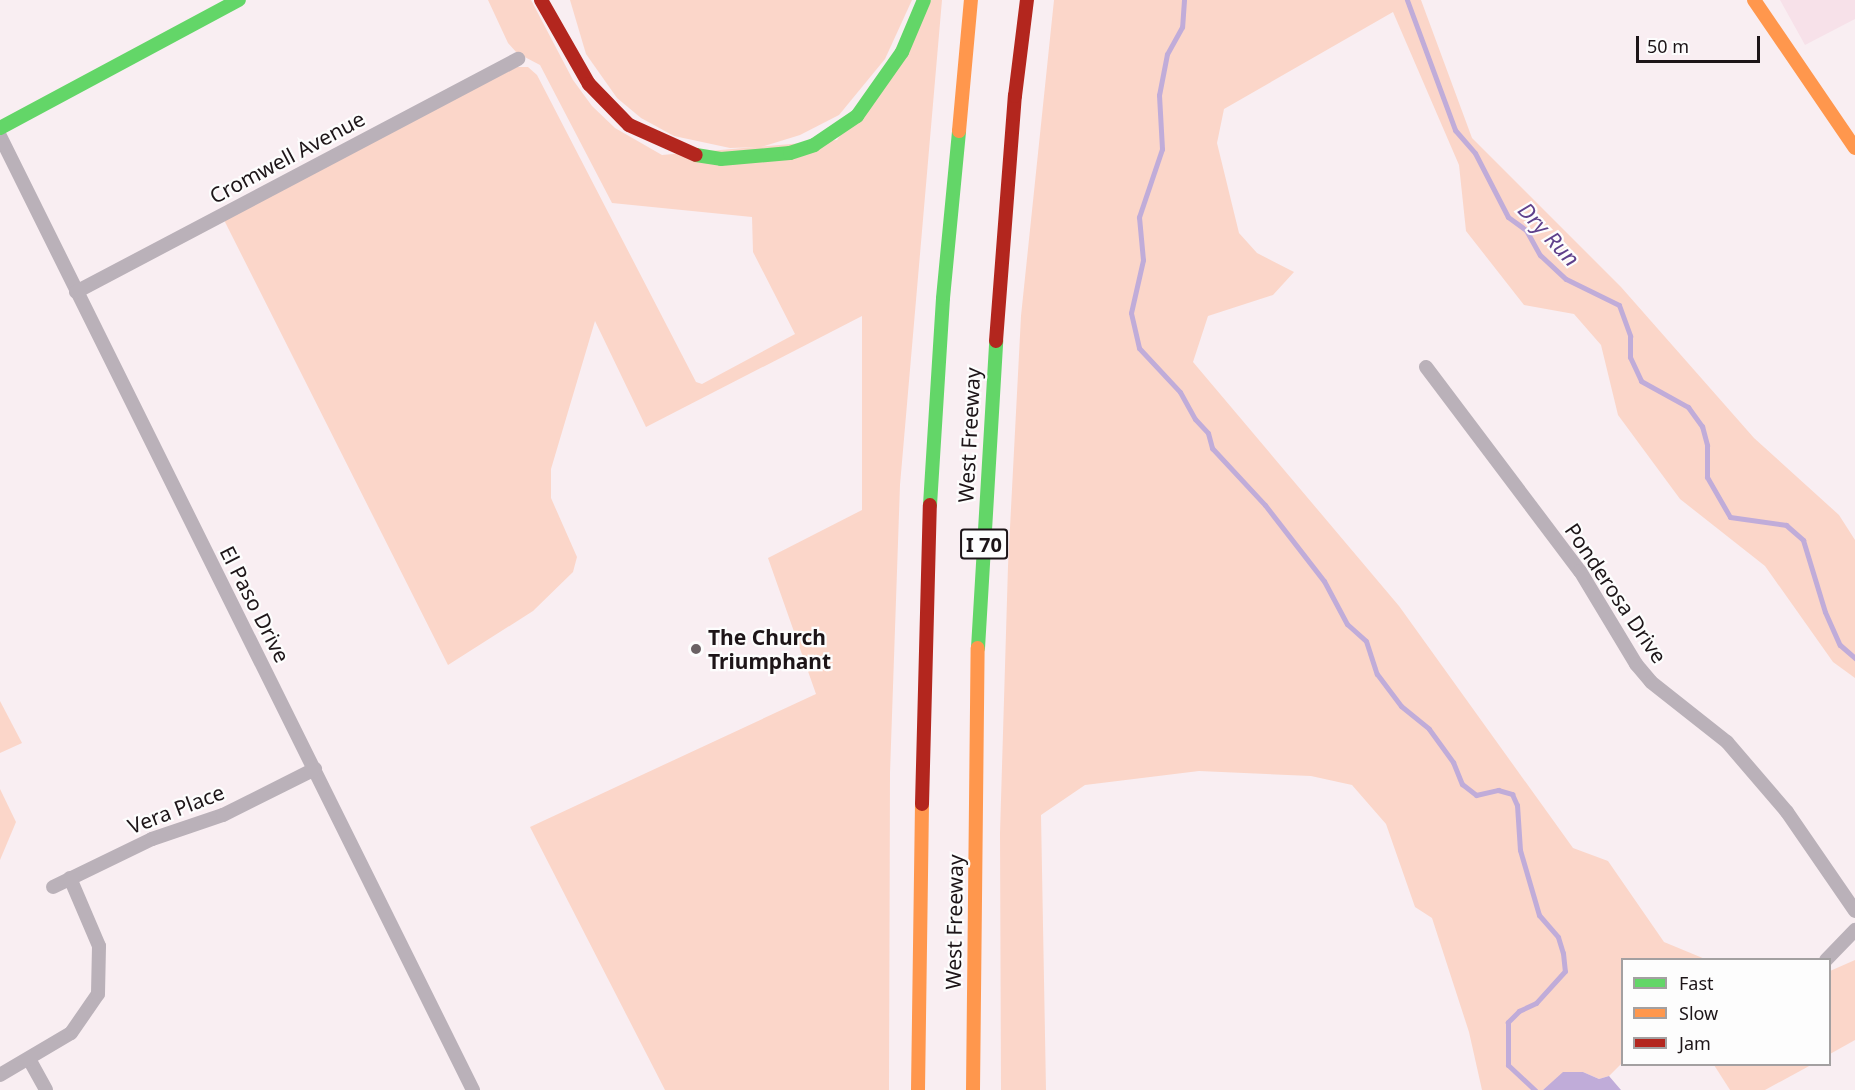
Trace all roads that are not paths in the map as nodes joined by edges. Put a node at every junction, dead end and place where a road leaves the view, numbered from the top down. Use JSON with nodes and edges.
{"nodes":[{"id":1,"x":239,"y":0,"type":"edge"},
{"id":2,"x":541,"y":0,"type":"edge"},
{"id":3,"x":924,"y":0,"type":"edge"},
{"id":4,"x":971,"y":0,"type":"edge"},
{"id":5,"x":1027,"y":0,"type":"edge"},
{"id":6,"x":1754,"y":0,"type":"edge"},
{"id":7,"x":563,"y":9,"type":"dead end"},
{"id":8,"x":574,"y":58,"type":"junction"},
{"id":9,"x":518,"y":59,"type":"dead end"},
{"id":10,"x":0,"y":128,"type":"edge"},
{"id":11,"x":0,"y":136,"type":"edge"},
{"id":12,"x":1855,"y":148,"type":"edge"},
{"id":13,"x":76,"y":292,"type":"junction"},
{"id":14,"x":1426,"y":367,"type":"dead end"},
{"id":15,"x":315,"y":769,"type":"junction"},
{"id":16,"x":70,"y":878,"type":"junction"},
{"id":17,"x":53,"y":887,"type":"dead end"},
{"id":18,"x":1855,"y":911,"type":"edge"},
{"id":19,"x":1855,"y":930,"type":"edge"},
{"id":20,"x":1828,"y":958,"type":"edge"},
{"id":21,"x":29,"y":1059,"type":"junction"},
{"id":22,"x":0,"y":1075,"type":"edge"},
{"id":23,"x":46,"y":1090,"type":"edge"},
{"id":24,"x":473,"y":1090,"type":"edge"},
{"id":25,"x":918,"y":1090,"type":"edge"},
{"id":26,"x":973,"y":1090,"type":"edge"}],
"edges":[{"from":1,"to":10,"type":"main road"},
{"from":2,"to":8,"type":"main road"},
{"from":3,"to":8,"type":"main road"},
{"from":4,"to":25,"type":"main road","name":"West Freeway","number":"I 70"},
{"from":5,"to":26,"type":"main road","name":"West Freeway","number":"I 70"},
{"from":6,"to":12,"type":"main road"},
{"from":7,"to":8,"type":"main road"},
{"from":9,"to":13,"type":"street","name":"Cromwell Avenue"},
{"from":11,"to":13,"type":"street","name":"El Paso Drive"},
{"from":13,"to":15,"type":"street","name":"El Paso Drive"},
{"from":14,"to":18,"type":"street","name":"Ponderosa Drive"},
{"from":15,"to":16,"type":"street","name":"Vera Place"},
{"from":15,"to":24,"type":"street","name":"El Paso Drive"},
{"from":16,"to":17,"type":"street","name":"Vera Place"},
{"from":16,"to":21,"type":"street"},
{"from":19,"to":20,"type":"street"},
{"from":21,"to":22,"type":"street"},
{"from":21,"to":23,"type":"street"}]}
